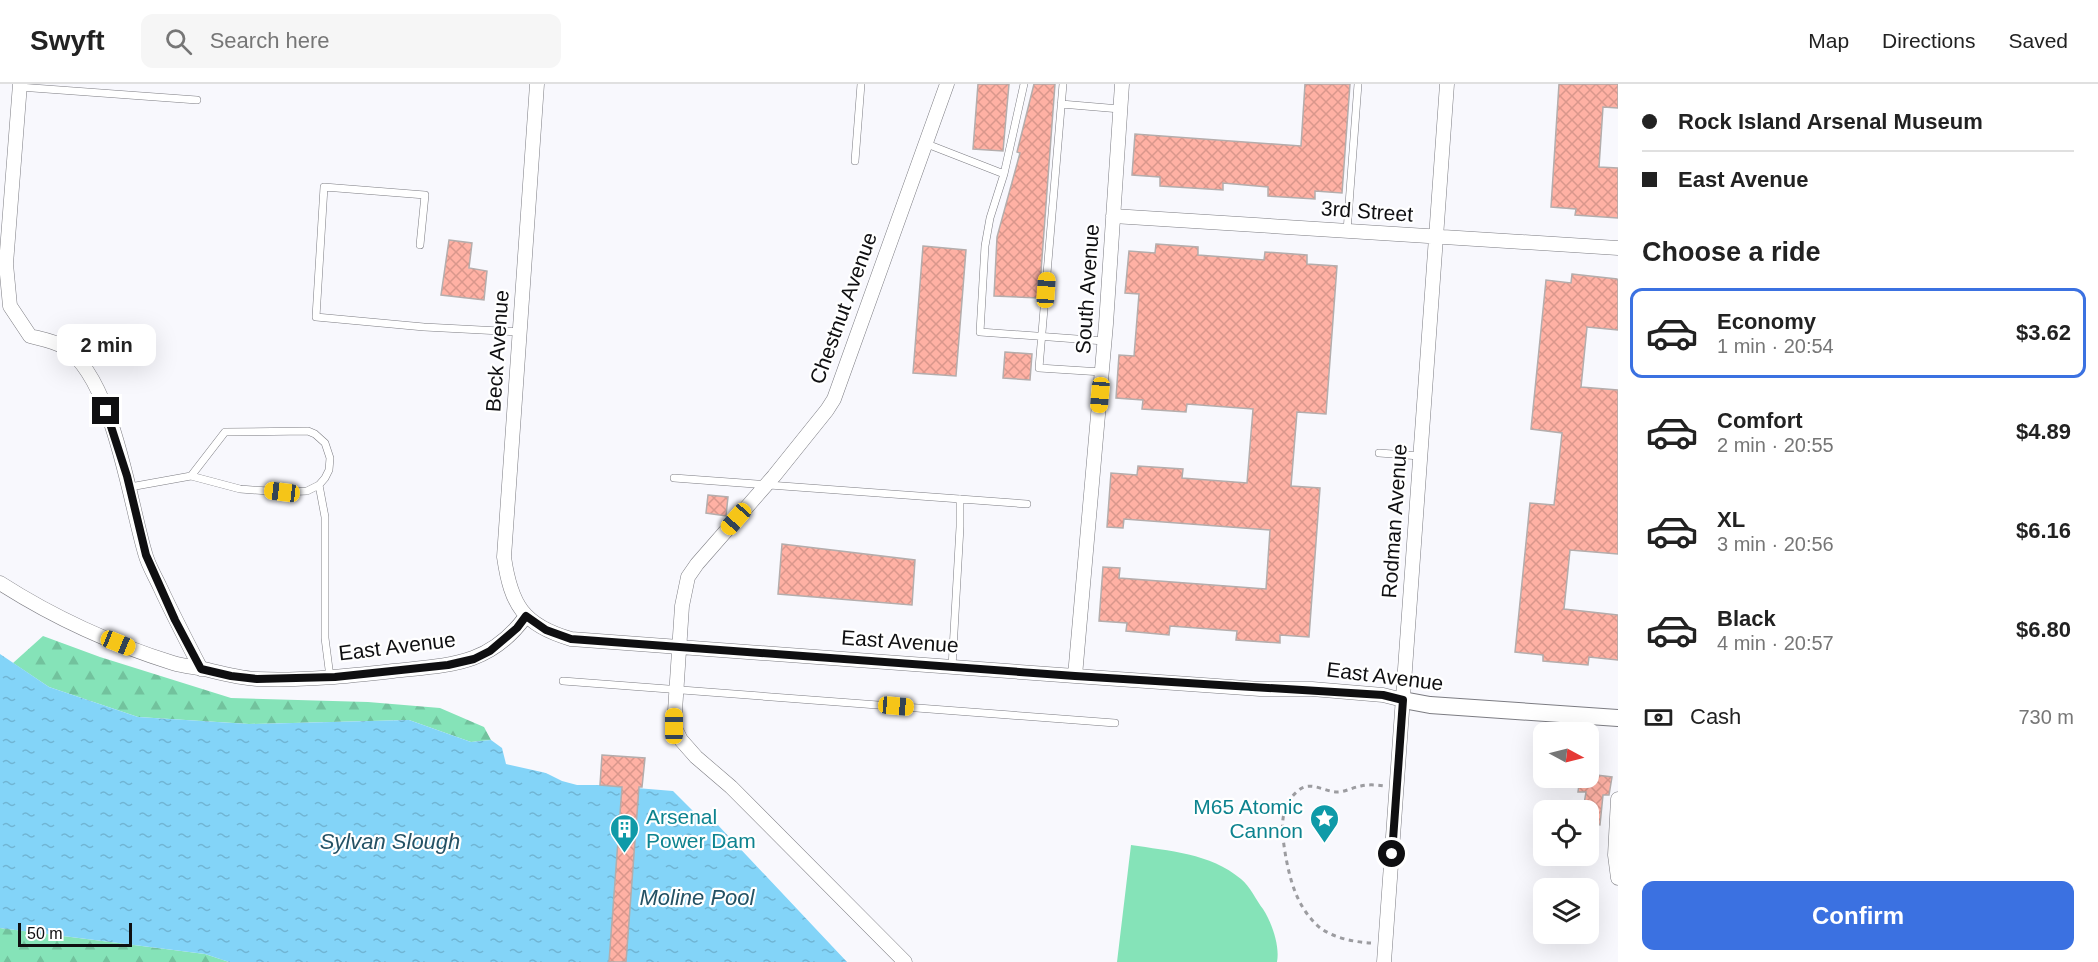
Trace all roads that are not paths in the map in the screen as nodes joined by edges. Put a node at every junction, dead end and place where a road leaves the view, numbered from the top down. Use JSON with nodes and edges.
{"nodes":[{"id":1,"x":537,"y":84,"type":"edge"},
{"id":2,"x":861,"y":84,"type":"edge"},
{"id":3,"x":947,"y":84,"type":"edge"},
{"id":4,"x":1024,"y":84,"type":"edge"},
{"id":5,"x":1063,"y":84,"type":"edge"},
{"id":6,"x":1122,"y":84,"type":"edge"},
{"id":7,"x":1358,"y":84,"type":"edge"},
{"id":8,"x":1448,"y":84,"type":"edge"},
{"id":9,"x":20,"y":85,"type":"edge"},
{"id":10,"x":197,"y":100,"type":"dead end"},
{"id":11,"x":1061,"y":104,"type":"junction"},
{"id":12,"x":1120,"y":109,"type":"junction"},
{"id":13,"x":927,"y":144,"type":"junction"},
{"id":14,"x":855,"y":161,"type":"dead end"},
{"id":15,"x":1004,"y":174,"type":"junction"},
{"id":16,"x":1113,"y":216,"type":"junction"},
{"id":17,"x":1347,"y":231,"type":"junction"},
{"id":18,"x":1436,"y":236,"type":"junction"},
{"id":19,"x":420,"y":245,"type":"dead end"},
{"id":20,"x":1618,"y":248,"type":"edge"},
{"id":21,"x":520,"y":332,"type":"junction"},
{"id":22,"x":1042,"y":337,"type":"junction"},
{"id":23,"x":1105,"y":341,"type":"junction"},
{"id":24,"x":1102,"y":372,"type":"junction"},
{"id":25,"x":1379,"y":453,"type":"dead end"},
{"id":26,"x":1420,"y":456,"type":"junction"},
{"id":27,"x":191,"y":476,"type":"junction"},
{"id":28,"x":674,"y":478,"type":"dead end"},
{"id":29,"x":320,"y":485,"type":"junction"},
{"id":30,"x":765,"y":485,"type":"junction"},
{"id":31,"x":129,"y":487,"type":"junction"},
{"id":32,"x":960,"y":499,"type":"junction"},
{"id":33,"x":1027,"y":504,"type":"dead end"},
{"id":34,"x":0,"y":583,"type":"edge"},
{"id":35,"x":526,"y":616,"type":"junction"},
{"id":36,"x":680,"y":647,"type":"junction"},
{"id":37,"x":952,"y":667,"type":"junction"},
{"id":38,"x":201,"y":669,"type":"junction"},
{"id":39,"x":1075,"y":676,"type":"junction"},
{"id":40,"x":330,"y":677,"type":"junction"},
{"id":41,"x":563,"y":681,"type":"dead end"},
{"id":42,"x":676,"y":688,"type":"junction"},
{"id":43,"x":1403,"y":700,"type":"junction"},
{"id":44,"x":1618,"y":718,"type":"edge"},
{"id":45,"x":1115,"y":723,"type":"dead end"},
{"id":46,"x":1618,"y":799,"type":"edge"},
{"id":47,"x":1618,"y":878,"type":"edge"},
{"id":48,"x":905,"y":962,"type":"edge"},
{"id":49,"x":1384,"y":962,"type":"edge"}],
"edges":[{"from":1,"to":21,"type":"street","name":"Beck Avenue"},
{"from":2,"to":14,"type":"lane"},
{"from":3,"to":13,"type":"street","name":"Chestnut Avenue"},
{"from":4,"to":15,"type":"lane"},
{"from":5,"to":11,"type":"lane"},
{"from":6,"to":12,"type":"street","name":"South Avenue"},
{"from":7,"to":17,"type":"lane"},
{"from":8,"to":18,"type":"street","name":"Rodman Avenue"},
{"from":9,"to":10,"type":"lane"},
{"from":9,"to":31,"type":"street"},
{"from":11,"to":12,"type":"lane"},
{"from":11,"to":22,"type":"lane"},
{"from":12,"to":16,"type":"street","name":"South Avenue"},
{"from":13,"to":15,"type":"lane"},
{"from":13,"to":30,"type":"street","name":"Chestnut Avenue"},
{"from":15,"to":22,"type":"lane"},
{"from":16,"to":17,"type":"street","name":"3rd Street"},
{"from":16,"to":23,"type":"street","name":"South Avenue"},
{"from":17,"to":18,"type":"street","name":"3rd Street"},
{"from":18,"to":20,"type":"street","name":"3rd Street"},
{"from":18,"to":26,"type":"street","name":"Rodman Avenue"},
{"from":19,"to":21,"type":"lane"},
{"from":21,"to":35,"type":"street","name":"Beck Avenue"},
{"from":22,"to":23,"type":"lane"},
{"from":22,"to":24,"type":"lane"},
{"from":23,"to":24,"type":"street","name":"South Avenue"},
{"from":24,"to":39,"type":"street","name":"South Avenue"},
{"from":25,"to":26,"type":"lane"},
{"from":26,"to":43,"type":"street","name":"Rodman Avenue"},
{"from":27,"to":29,"type":"lane"},
{"from":27,"to":29,"type":"lane"},
{"from":27,"to":31,"type":"lane"},
{"from":28,"to":30,"type":"lane"},
{"from":29,"to":40,"type":"lane"},
{"from":30,"to":32,"type":"lane"},
{"from":30,"to":36,"type":"street","name":"Chestnut Avenue"},
{"from":31,"to":38,"type":"street"},
{"from":32,"to":33,"type":"lane"},
{"from":32,"to":37,"type":"lane"},
{"from":34,"to":38,"type":"street","name":"East Avenue"},
{"from":35,"to":36,"type":"street","name":"East Avenue"},
{"from":35,"to":40,"type":"street","name":"East Avenue"},
{"from":36,"to":37,"type":"street","name":"East Avenue"},
{"from":36,"to":42,"type":"street","name":"Chestnut Avenue"},
{"from":37,"to":39,"type":"street","name":"East Avenue"},
{"from":38,"to":40,"type":"street","name":"East Avenue"},
{"from":39,"to":43,"type":"street","name":"East Avenue"},
{"from":41,"to":42,"type":"lane"},
{"from":42,"to":45,"type":"lane"},
{"from":42,"to":48,"type":"street","name":"Chestnut Avenue"},
{"from":43,"to":44,"type":"street","name":"East Avenue"},
{"from":43,"to":49,"type":"street","name":"Rodman Avenue"},
{"from":46,"to":47,"type":"street"}]}
